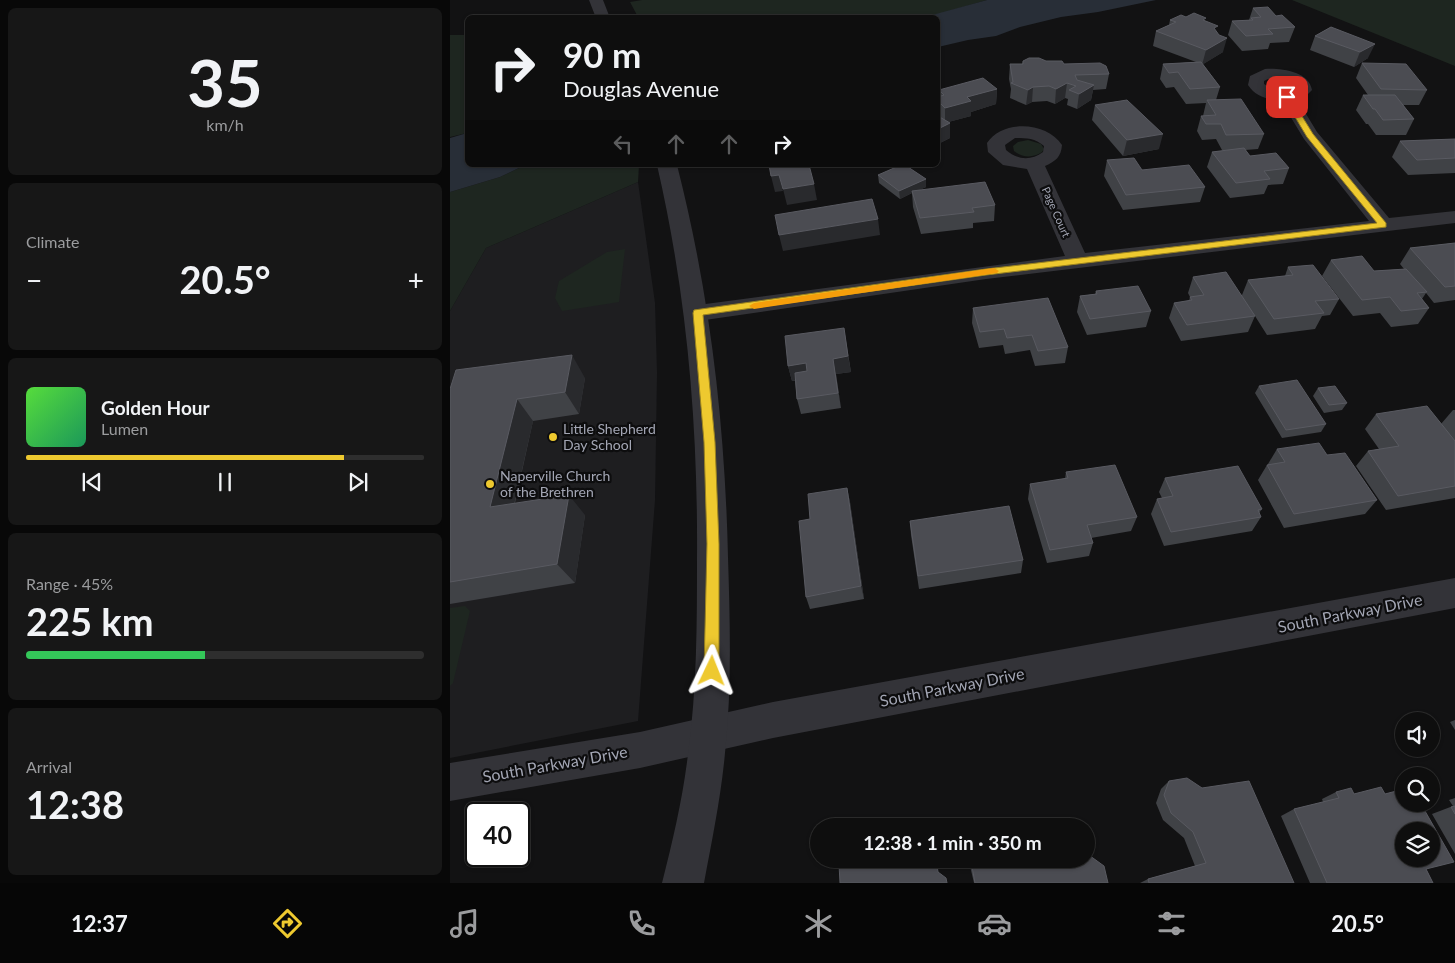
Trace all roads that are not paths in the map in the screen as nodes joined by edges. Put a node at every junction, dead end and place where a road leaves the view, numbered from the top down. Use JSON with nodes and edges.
{"nodes":[{"id":1,"x":596,"y":0,"type":"edge"},
{"id":2,"x":602,"y":15,"type":"edge"},
{"id":3,"x":1287,"y":97,"type":"dead end"},
{"id":4,"x":1034,"y":163,"type":"dead end"},
{"id":5,"x":667,"y":167,"type":"edge"},
{"id":6,"x":1455,"y":217,"type":"edge"},
{"id":7,"x":1383,"y":225,"type":"junction"},
{"id":8,"x":1078,"y":261,"type":"junction"},
{"id":9,"x":698,"y":313,"type":"junction"},
{"id":10,"x":1455,"y":593,"type":"edge"},
{"id":11,"x":708,"y":736,"type":"junction"},
{"id":12,"x":450,"y":782,"type":"edge"},
{"id":13,"x":683,"y":883,"type":"edge"}],
"edges":[{"from":1,"to":2,"type":"street"},
{"from":3,"to":7,"type":"street"},
{"from":4,"to":8,"type":"street","name":"Page Court"},
{"from":5,"to":9,"type":"street"},
{"from":6,"to":7,"type":"street"},
{"from":7,"to":8,"type":"street"},
{"from":8,"to":9,"type":"street"},
{"from":9,"to":11,"type":"street"},
{"from":10,"to":11,"type":"street","name":"South Parkway Drive"},
{"from":11,"to":12,"type":"street","name":"South Parkway Drive"},
{"from":11,"to":13,"type":"street"}]}
